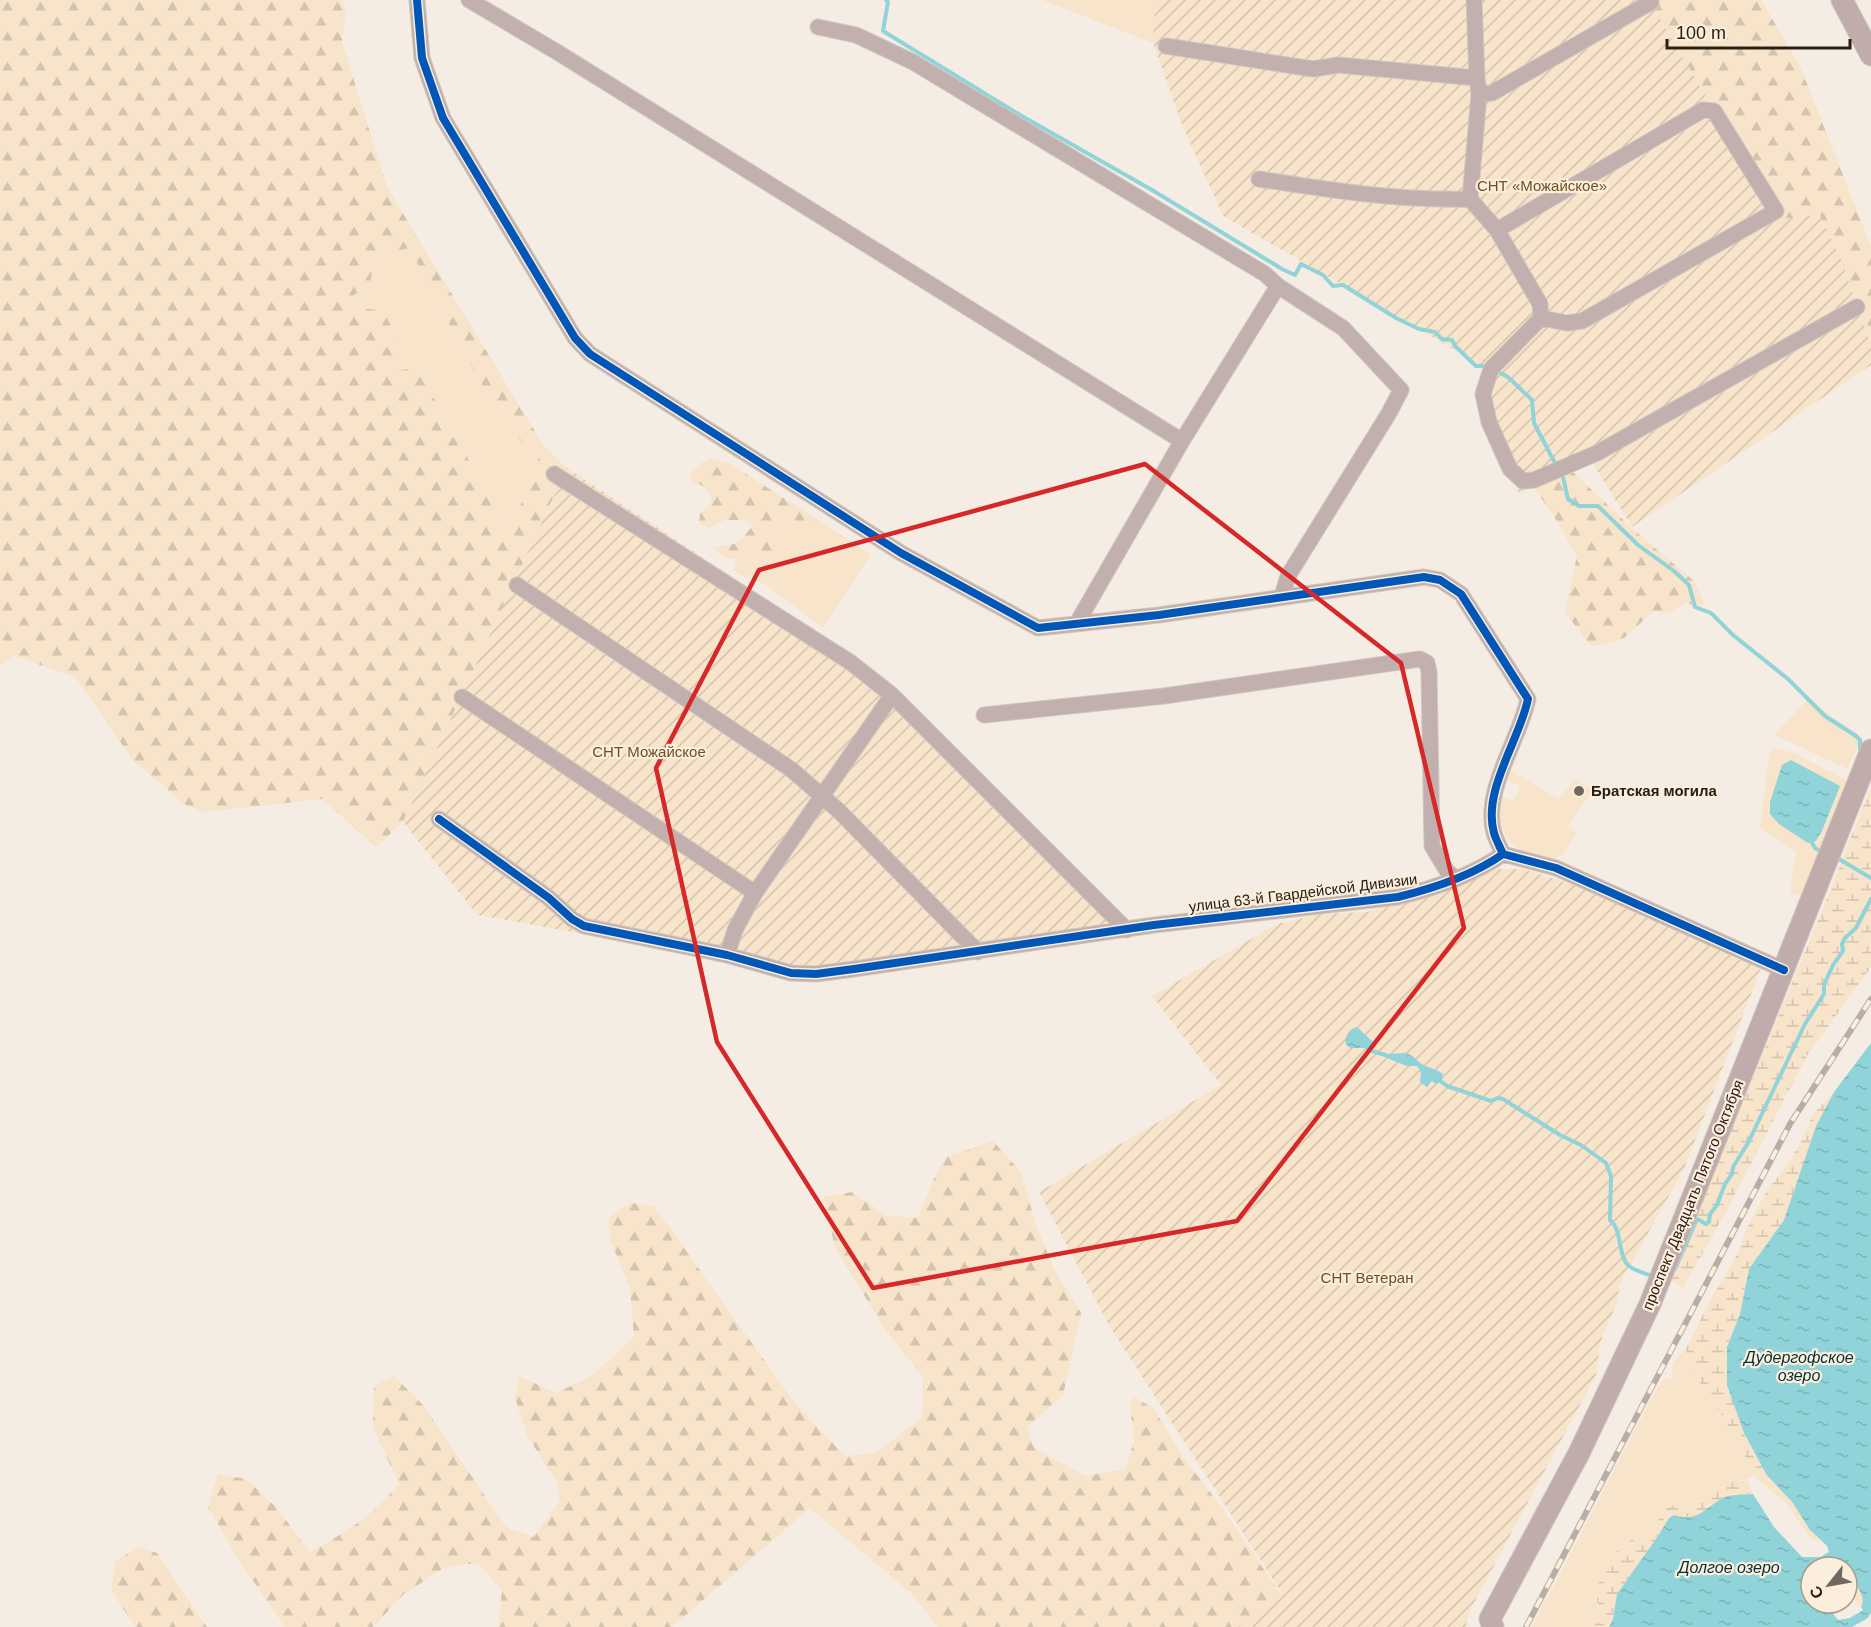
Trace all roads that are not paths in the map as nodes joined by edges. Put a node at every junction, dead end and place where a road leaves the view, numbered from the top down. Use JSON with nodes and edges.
{"nodes":[{"id":1,"x":417,"y":0,"type":"edge"},
{"id":2,"x":470,"y":0,"type":"edge"},
{"id":3,"x":1474,"y":0,"type":"edge"},
{"id":4,"x":1842,"y":0,"type":"edge"},
{"id":5,"x":1651,"y":2,"type":"dead end"},
{"id":6,"x":818,"y":27,"type":"dead end"},
{"id":7,"x":1166,"y":46,"type":"dead end"},
{"id":8,"x":1871,"y":55,"type":"edge"},
{"id":9,"x":1477,"y":78,"type":"junction"},
{"id":10,"x":1479,"y":94,"type":"junction"},
{"id":11,"x":1259,"y":179,"type":"dead end"},
{"id":12,"x":1470,"y":199,"type":"junction"},
{"id":13,"x":1497,"y":230,"type":"junction"},
{"id":14,"x":1278,"y":286,"type":"junction"},
{"id":15,"x":1857,"y":307,"type":"dead end"},
{"id":16,"x":1541,"y":318,"type":"junction"},
{"id":17,"x":1182,"y":441,"type":"junction"},
{"id":18,"x":554,"y":474,"type":"dead end"},
{"id":19,"x":517,"y":585,"type":"dead end"},
{"id":20,"x":1282,"y":596,"type":"junction"},
{"id":21,"x":1077,"y":623,"type":"junction"},
{"id":22,"x":892,"y":695,"type":"junction"},
{"id":23,"x":462,"y":697,"type":"dead end"},
{"id":24,"x":984,"y":715,"type":"dead end"},
{"id":25,"x":1871,"y":750,"type":"edge"},
{"id":26,"x":823,"y":796,"type":"junction"},
{"id":27,"x":439,"y":819,"type":"dead end"},
{"id":28,"x":1503,"y":854,"type":"junction"},
{"id":29,"x":1456,"y":879,"type":"junction"},
{"id":30,"x":754,"y":893,"type":"junction"},
{"id":31,"x":1127,"y":930,"type":"junction"},
{"id":32,"x":978,"y":952,"type":"junction"},
{"id":33,"x":727,"y":955,"type":"junction"},
{"id":34,"x":1784,"y":970,"type":"junction"},
{"id":35,"x":1493,"y":1627,"type":"edge"}],
"edges":[{"from":1,"to":21,"type":"street"},
{"from":2,"to":17,"type":"street"},
{"from":3,"to":9,"type":"street"},
{"from":4,"to":8,"type":"street"},
{"from":5,"to":10,"type":"street"},
{"from":6,"to":14,"type":"street"},
{"from":7,"to":9,"type":"street"},
{"from":9,"to":10,"type":"street"},
{"from":10,"to":12,"type":"street"},
{"from":11,"to":12,"type":"street"},
{"from":12,"to":13,"type":"street"},
{"from":13,"to":16,"type":"street"},
{"from":13,"to":16,"type":"street"},
{"from":14,"to":17,"type":"street"},
{"from":14,"to":20,"type":"street"},
{"from":15,"to":16,"type":"street"},
{"from":17,"to":21,"type":"street"},
{"from":18,"to":22,"type":"street"},
{"from":19,"to":26,"type":"street"},
{"from":20,"to":21,"type":"street"},
{"from":20,"to":28,"type":"street"},
{"from":22,"to":26,"type":"street"},
{"from":22,"to":31,"type":"street"},
{"from":23,"to":30,"type":"street"},
{"from":24,"to":29,"type":"street"},
{"from":25,"to":34,"type":"street","name":"проспект Двадцать Пятого Октября"},
{"from":26,"to":30,"type":"street"},
{"from":26,"to":32,"type":"street"},
{"from":27,"to":33,"type":"street","name":"улица 63-й Гвардейской Дивизии"},
{"from":28,"to":29,"type":"street","name":"улица 63-й Гвардейской Дивизии"},
{"from":28,"to":34,"type":"street"},
{"from":29,"to":31,"type":"street","name":"улица 63-й Гвардейской Дивизии"},
{"from":30,"to":33,"type":"street"},
{"from":31,"to":32,"type":"street","name":"улица 63-й Гвардейской Дивизии"},
{"from":32,"to":33,"type":"street","name":"улица 63-й Гвардейской Дивизии"},
{"from":34,"to":35,"type":"street","name":"проспект Двадцать Пятого Октября"}]}
